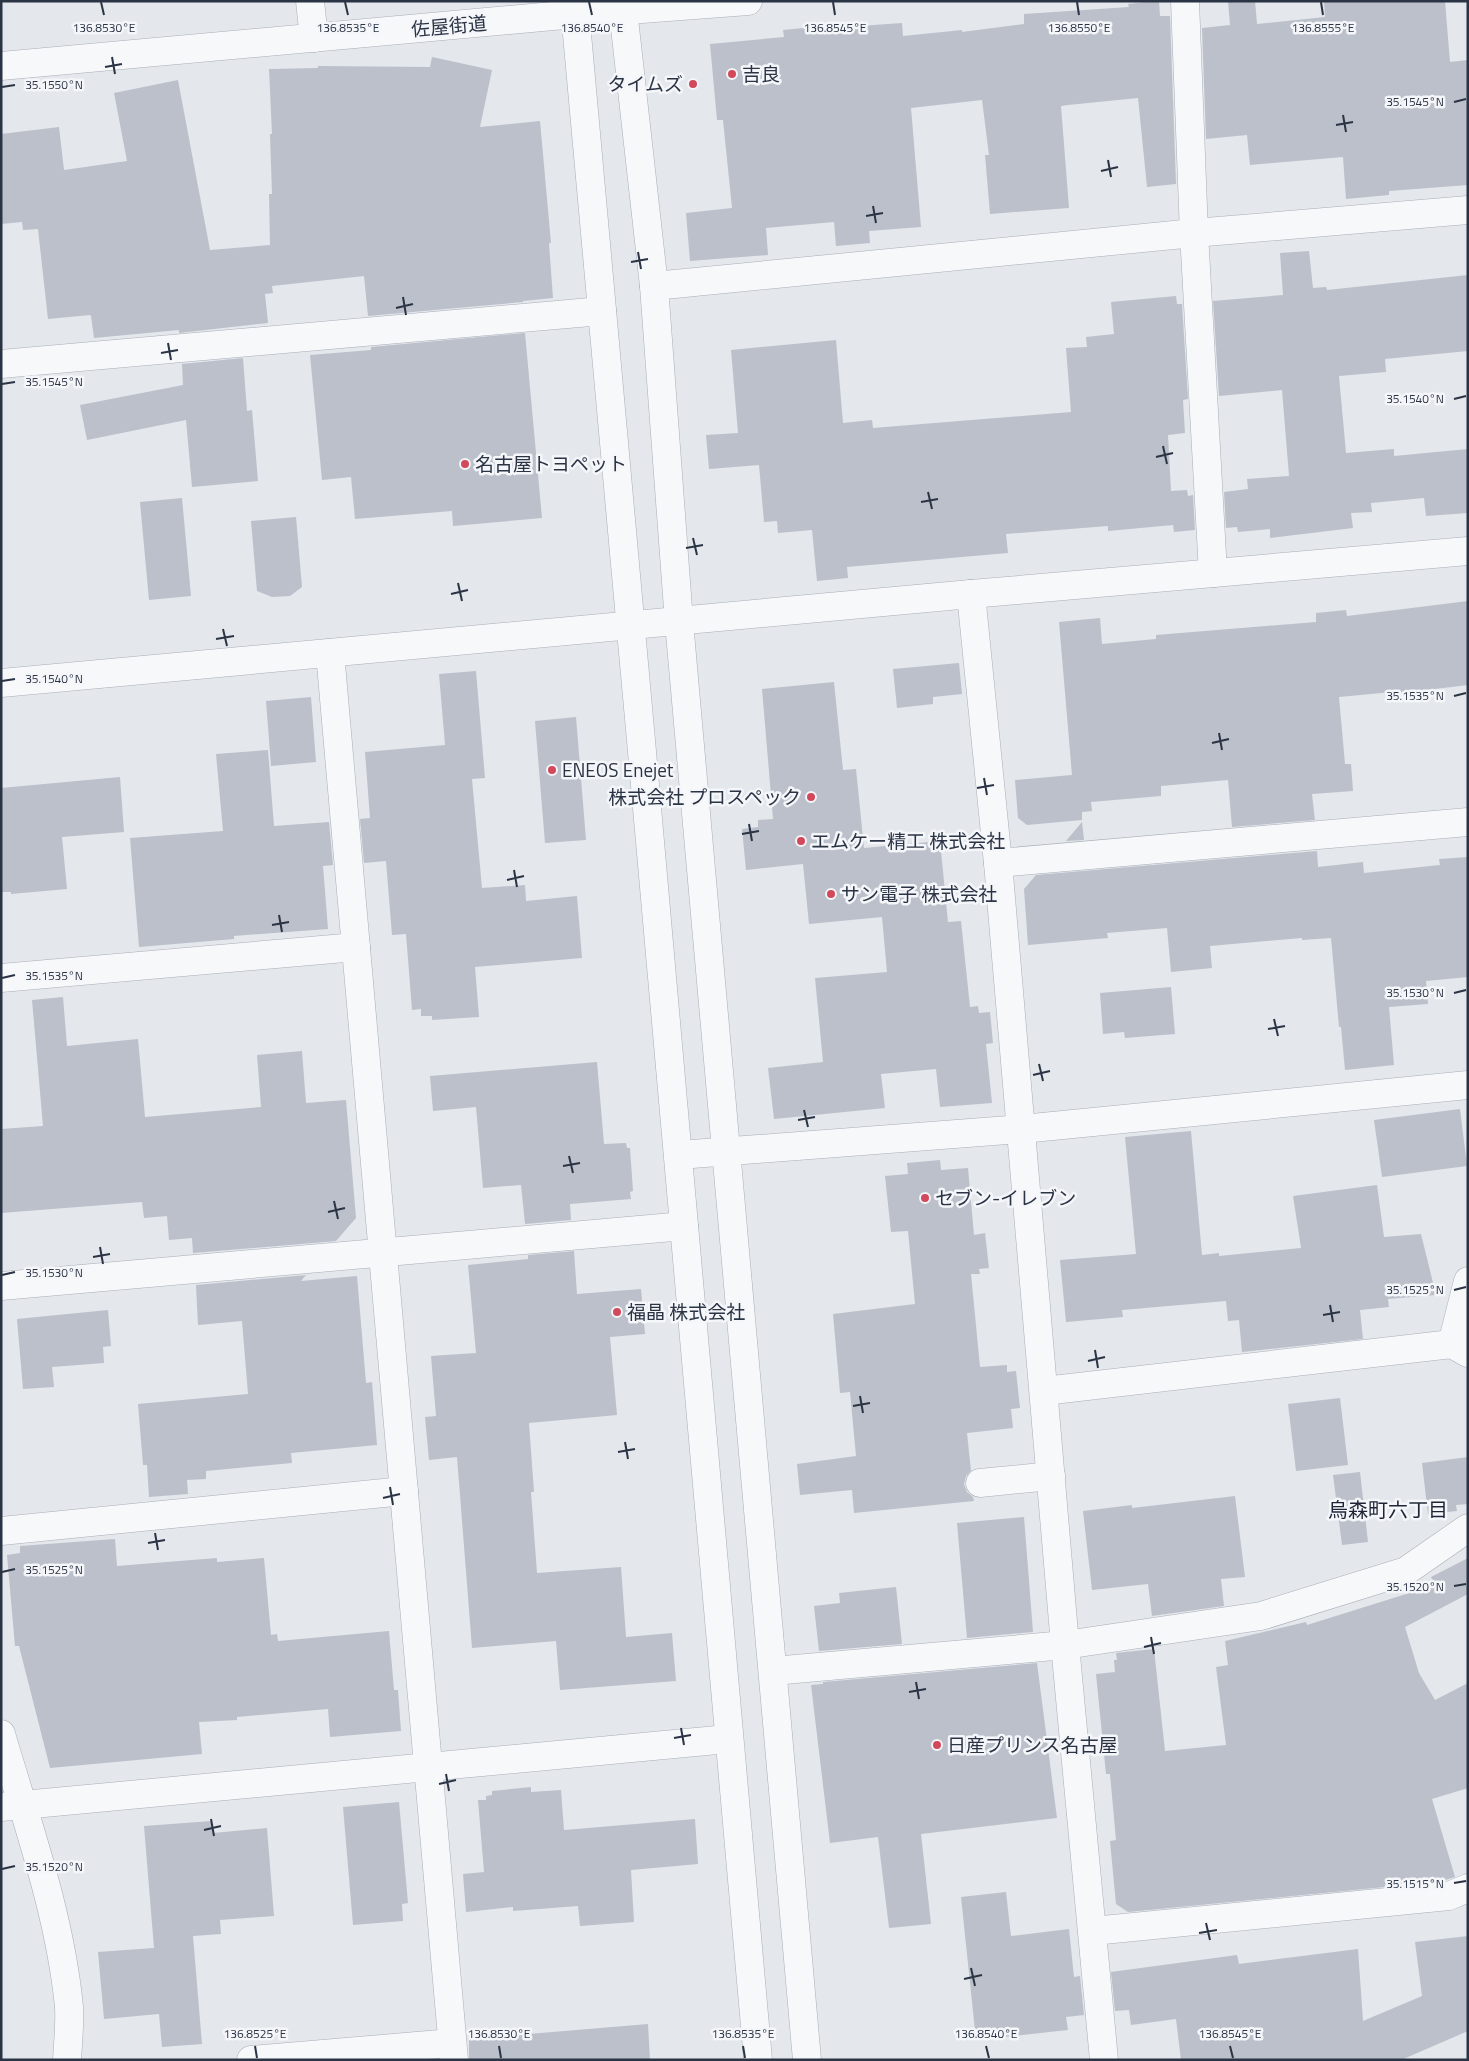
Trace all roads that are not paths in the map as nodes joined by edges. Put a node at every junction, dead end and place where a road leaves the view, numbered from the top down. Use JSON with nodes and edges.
{"nodes":[{"id":1,"x":310,"y":1,"type":"edge"},
{"id":2,"x":748,"y":1,"type":"edge"},
{"id":3,"x":1185,"y":1,"type":"edge"},
{"id":4,"x":622,"y":6,"type":"edge"},
{"id":5,"x":575,"y":8,"type":"edge"},
{"id":6,"x":314,"y":38,"type":"junction"},
{"id":7,"x":1,"y":66,"type":"edge"},
{"id":8,"x":1468,"y":210,"type":"edge"},
{"id":9,"x":1194,"y":233,"type":"junction"},
{"id":10,"x":654,"y":286,"type":"junction"},
{"id":11,"x":602,"y":311,"type":"junction"},
{"id":12,"x":1,"y":364,"type":"edge"},
{"id":13,"x":1468,"y":551,"type":"edge"},
{"id":14,"x":1213,"y":573,"type":"junction"},
{"id":15,"x":971,"y":594,"type":"junction"},
{"id":16,"x":679,"y":622,"type":"junction"},
{"id":17,"x":630,"y":627,"type":"junction"},
{"id":18,"x":330,"y":653,"type":"junction"},
{"id":19,"x":1,"y":683,"type":"edge"},
{"id":20,"x":1468,"y":822,"type":"edge"},
{"id":21,"x":998,"y":863,"type":"junction"},
{"id":22,"x":356,"y":947,"type":"junction"},
{"id":23,"x":1,"y":978,"type":"edge"},
{"id":24,"x":1468,"y":1085,"type":"edge"},
{"id":25,"x":1022,"y":1129,"type":"junction"},
{"id":26,"x":725,"y":1151,"type":"junction"},
{"id":27,"x":679,"y":1155,"type":"junction"},
{"id":28,"x":684,"y":1226,"type":"junction"},
{"id":29,"x":383,"y":1252,"type":"junction"},
{"id":30,"x":1468,"y":1281,"type":"edge"},
{"id":31,"x":1,"y":1286,"type":"edge"},
{"id":32,"x":1460,"y":1348,"type":"edge"},
{"id":33,"x":1044,"y":1391,"type":"junction"},
{"id":34,"x":1051,"y":1476,"type":"junction"},
{"id":35,"x":980,"y":1483,"type":"dead end"},
{"id":36,"x":404,"y":1491,"type":"junction"},
{"id":37,"x":1468,"y":1528,"type":"edge"},
{"id":38,"x":1,"y":1531,"type":"edge"},
{"id":39,"x":1065,"y":1645,"type":"junction"},
{"id":40,"x":773,"y":1671,"type":"junction"},
{"id":41,"x":1,"y":1734,"type":"edge"},
{"id":42,"x":728,"y":1739,"type":"junction"},
{"id":43,"x":428,"y":1767,"type":"junction"},
{"id":44,"x":12,"y":1806,"type":"edge"},
{"id":45,"x":1468,"y":1888,"type":"edge"},
{"id":46,"x":1093,"y":1931,"type":"junction"},
{"id":47,"x":453,"y":2051,"type":"edge"},
{"id":48,"x":67,"y":2060,"type":"edge"},
{"id":49,"x":251,"y":2060,"type":"edge"},
{"id":50,"x":758,"y":2060,"type":"edge"},
{"id":51,"x":807,"y":2060,"type":"edge"},
{"id":52,"x":1104,"y":2060,"type":"edge"}],
"edges":[{"from":1,"to":6,"type":"street"},
{"from":2,"to":4,"type":"street","name":"佐屋街道"},
{"from":3,"to":9,"type":"street"},
{"from":4,"to":5,"type":"street","name":"佐屋街道"},
{"from":4,"to":10,"type":"street"},
{"from":5,"to":6,"type":"street","name":"佐屋街道"},
{"from":5,"to":11,"type":"street"},
{"from":6,"to":7,"type":"street","name":"佐屋街道"},
{"from":8,"to":9,"type":"street"},
{"from":9,"to":10,"type":"street"},
{"from":9,"to":14,"type":"street"},
{"from":10,"to":16,"type":"street"},
{"from":11,"to":12,"type":"street"},
{"from":11,"to":17,"type":"street"},
{"from":13,"to":14,"type":"street"},
{"from":14,"to":15,"type":"street"},
{"from":15,"to":16,"type":"street"},
{"from":15,"to":21,"type":"street"},
{"from":16,"to":17,"type":"street"},
{"from":16,"to":26,"type":"street"},
{"from":17,"to":18,"type":"street"},
{"from":17,"to":27,"type":"street"},
{"from":18,"to":19,"type":"street"},
{"from":18,"to":22,"type":"street"},
{"from":20,"to":21,"type":"street"},
{"from":21,"to":25,"type":"street"},
{"from":22,"to":23,"type":"street"},
{"from":22,"to":29,"type":"street"},
{"from":24,"to":25,"type":"street"},
{"from":25,"to":26,"type":"street"},
{"from":25,"to":33,"type":"street"},
{"from":26,"to":27,"type":"street"},
{"from":26,"to":40,"type":"street"},
{"from":27,"to":28,"type":"street"},
{"from":28,"to":29,"type":"street"},
{"from":28,"to":42,"type":"street"},
{"from":29,"to":31,"type":"street"},
{"from":29,"to":36,"type":"street"},
{"from":30,"to":32,"type":"street"},
{"from":32,"to":33,"type":"street"},
{"from":33,"to":34,"type":"street"},
{"from":34,"to":35,"type":"street"},
{"from":34,"to":39,"type":"street"},
{"from":36,"to":38,"type":"street"},
{"from":36,"to":43,"type":"street"},
{"from":37,"to":39,"type":"street"},
{"from":39,"to":40,"type":"street"},
{"from":39,"to":46,"type":"street"},
{"from":40,"to":51,"type":"street"},
{"from":41,"to":44,"type":"street"},
{"from":42,"to":43,"type":"street"},
{"from":42,"to":50,"type":"street"},
{"from":43,"to":44,"type":"street"},
{"from":43,"to":47,"type":"street"},
{"from":44,"to":48,"type":"street"},
{"from":45,"to":46,"type":"street"},
{"from":46,"to":52,"type":"street"},
{"from":47,"to":49,"type":"street"}]}
